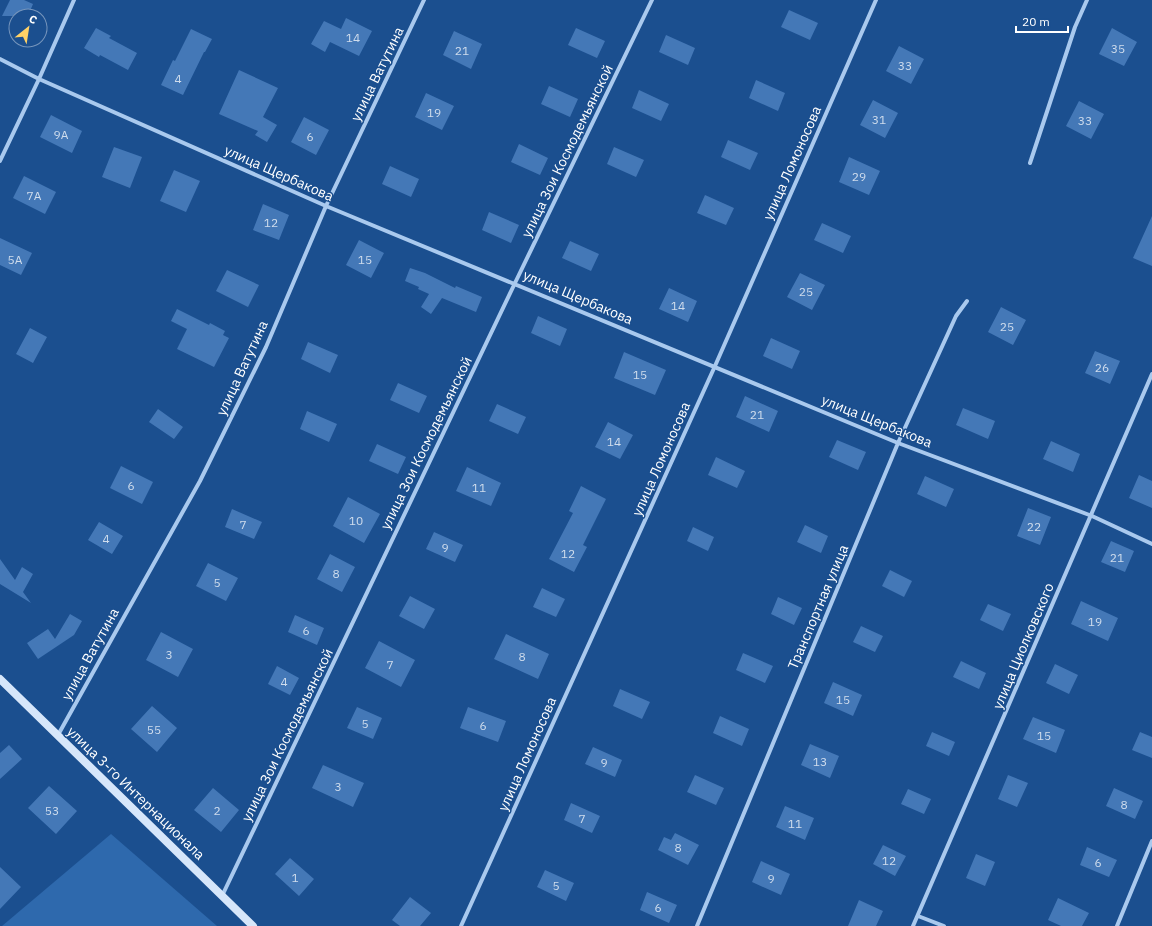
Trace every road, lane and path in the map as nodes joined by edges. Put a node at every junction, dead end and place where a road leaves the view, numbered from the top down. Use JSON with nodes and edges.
{"nodes":[{"id":1,"x":74,"y":0,"type":"edge"},
{"id":2,"x":424,"y":0,"type":"edge"},
{"id":3,"x":652,"y":0,"type":"edge"},
{"id":4,"x":876,"y":0,"type":"edge"},
{"id":5,"x":1088,"y":0,"type":"edge"},
{"id":6,"x":0,"y":59,"type":"edge"},
{"id":7,"x":39,"y":78,"type":"junction"},
{"id":8,"x":0,"y":162,"type":"edge"},
{"id":9,"x":1030,"y":163,"type":"dead end"},
{"id":10,"x":326,"y":206,"type":"junction"},
{"id":11,"x":515,"y":283,"type":"junction"},
{"id":12,"x":967,"y":301,"type":"dead end"},
{"id":13,"x":715,"y":366,"type":"junction"},
{"id":14,"x":1152,"y":374,"type":"edge"},
{"id":15,"x":898,"y":443,"type":"junction"},
{"id":16,"x":1092,"y":516,"type":"junction"},
{"id":17,"x":1152,"y":544,"type":"edge"},
{"id":18,"x":0,"y":679,"type":"edge"},
{"id":19,"x":57,"y":735,"type":"junction"},
{"id":20,"x":1152,"y":841,"type":"edge"},
{"id":21,"x":222,"y":896,"type":"junction"},
{"id":22,"x":918,"y":916,"type":"junction"},
{"id":23,"x":253,"y":926,"type":"edge"},
{"id":24,"x":461,"y":926,"type":"edge"},
{"id":25,"x":697,"y":926,"type":"edge"},
{"id":26,"x":913,"y":926,"type":"edge"},
{"id":27,"x":944,"y":926,"type":"edge"},
{"id":28,"x":1117,"y":926,"type":"edge"}],
"edges":[{"from":1,"to":7,"type":"street"},
{"from":2,"to":10,"type":"street","name":"улица Ватутина"},
{"from":3,"to":11,"type":"street","name":"улица Зои Космодемьянской"},
{"from":4,"to":13,"type":"street","name":"улица Ломоносова"},
{"from":5,"to":9,"type":"street"},
{"from":6,"to":7,"type":"street","name":"улица Щербакова"},
{"from":7,"to":8,"type":"street"},
{"from":7,"to":10,"type":"street","name":"улица Щербакова"},
{"from":10,"to":11,"type":"street","name":"улица Щербакова"},
{"from":10,"to":19,"type":"street","name":"улица Ватутина"},
{"from":11,"to":13,"type":"street","name":"улица Щербакова"},
{"from":11,"to":21,"type":"street","name":"улица Зои Космодемьянской"},
{"from":12,"to":15,"type":"street","name":"Транспортная улица"},
{"from":13,"to":15,"type":"street","name":"улица Щербакова"},
{"from":13,"to":24,"type":"street","name":"улица Ломоносова"},
{"from":14,"to":16,"type":"street","name":"улица Циолковского"},
{"from":15,"to":16,"type":"street","name":"улица Щербакова"},
{"from":15,"to":25,"type":"street","name":"Транспортная улица"},
{"from":16,"to":17,"type":"street","name":"улица Щербакова"},
{"from":16,"to":22,"type":"street","name":"улица Циолковского"},
{"from":18,"to":19,"type":"main road","name":"улица 3-го Интернационала"},
{"from":19,"to":21,"type":"main road","name":"улица 3-го Интернационала"},
{"from":20,"to":28,"type":"street"},
{"from":21,"to":23,"type":"main road","name":"улица 3-го Интернационала"},
{"from":22,"to":26,"type":"street","name":"улица Циолковского"},
{"from":22,"to":27,"type":"street"}]}
